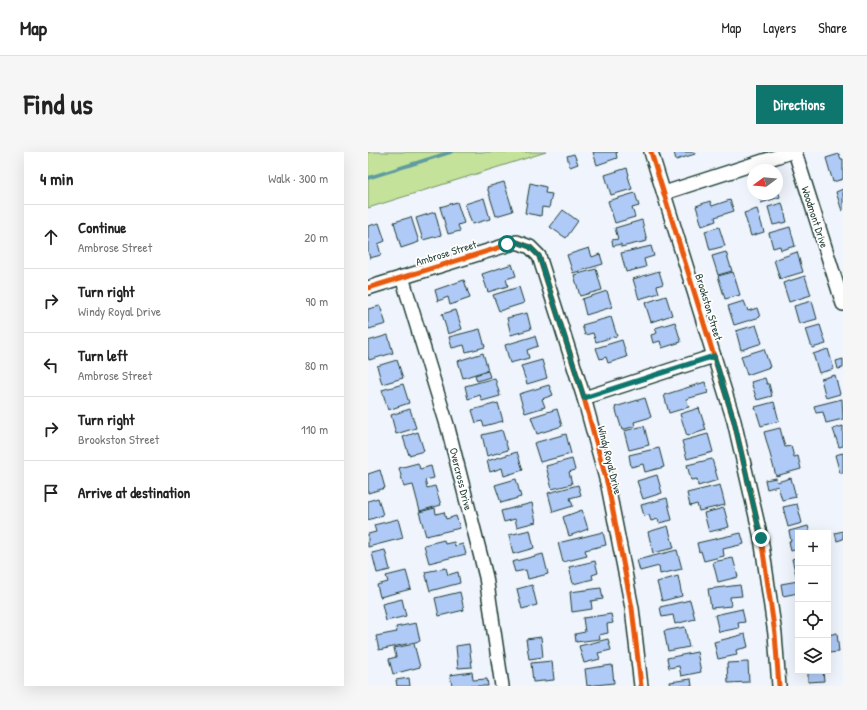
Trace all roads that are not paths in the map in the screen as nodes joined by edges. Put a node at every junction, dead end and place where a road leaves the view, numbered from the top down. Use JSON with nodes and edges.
{"nodes":[{"id":1,"x":651,"y":152,"type":"edge"},
{"id":2,"x":791,"y":152,"type":"edge"},
{"id":3,"x":795,"y":152,"type":"edge"},
{"id":4,"x":664,"y":193,"type":"junction"},
{"id":5,"x":530,"y":247,"type":"joint"},
{"id":6,"x":402,"y":277,"type":"junction"},
{"id":7,"x":368,"y":288,"type":"edge"},
{"id":8,"x":843,"y":304,"type":"edge"},
{"id":9,"x":714,"y":356,"type":"junction"},
{"id":10,"x":584,"y":398,"type":"junction"},
{"id":11,"x":502,"y":686,"type":"edge"},
{"id":12,"x":641,"y":686,"type":"edge"},
{"id":13,"x":779,"y":686,"type":"edge"}],
"edges":[{"from":1,"to":4,"type":"street","name":"Brookston Street"},
{"from":2,"to":4,"type":"street"},
{"from":3,"to":8,"type":"street","name":"Woodmont Drive"},
{"from":4,"to":9,"type":"street","name":"Brookston Street"},
{"from":5,"to":6,"type":"street","name":"Ambrose Street"},
{"from":5,"to":10,"type":"street","name":"Windy Royal Drive"},
{"from":6,"to":7,"type":"street","name":"Ambrose Street"},
{"from":6,"to":11,"type":"street","name":"Overcross Drive"},
{"from":9,"to":10,"type":"street"},
{"from":9,"to":13,"type":"street","name":"Brookston Street"},
{"from":10,"to":12,"type":"street","name":"Windy Royal Drive"}]}
